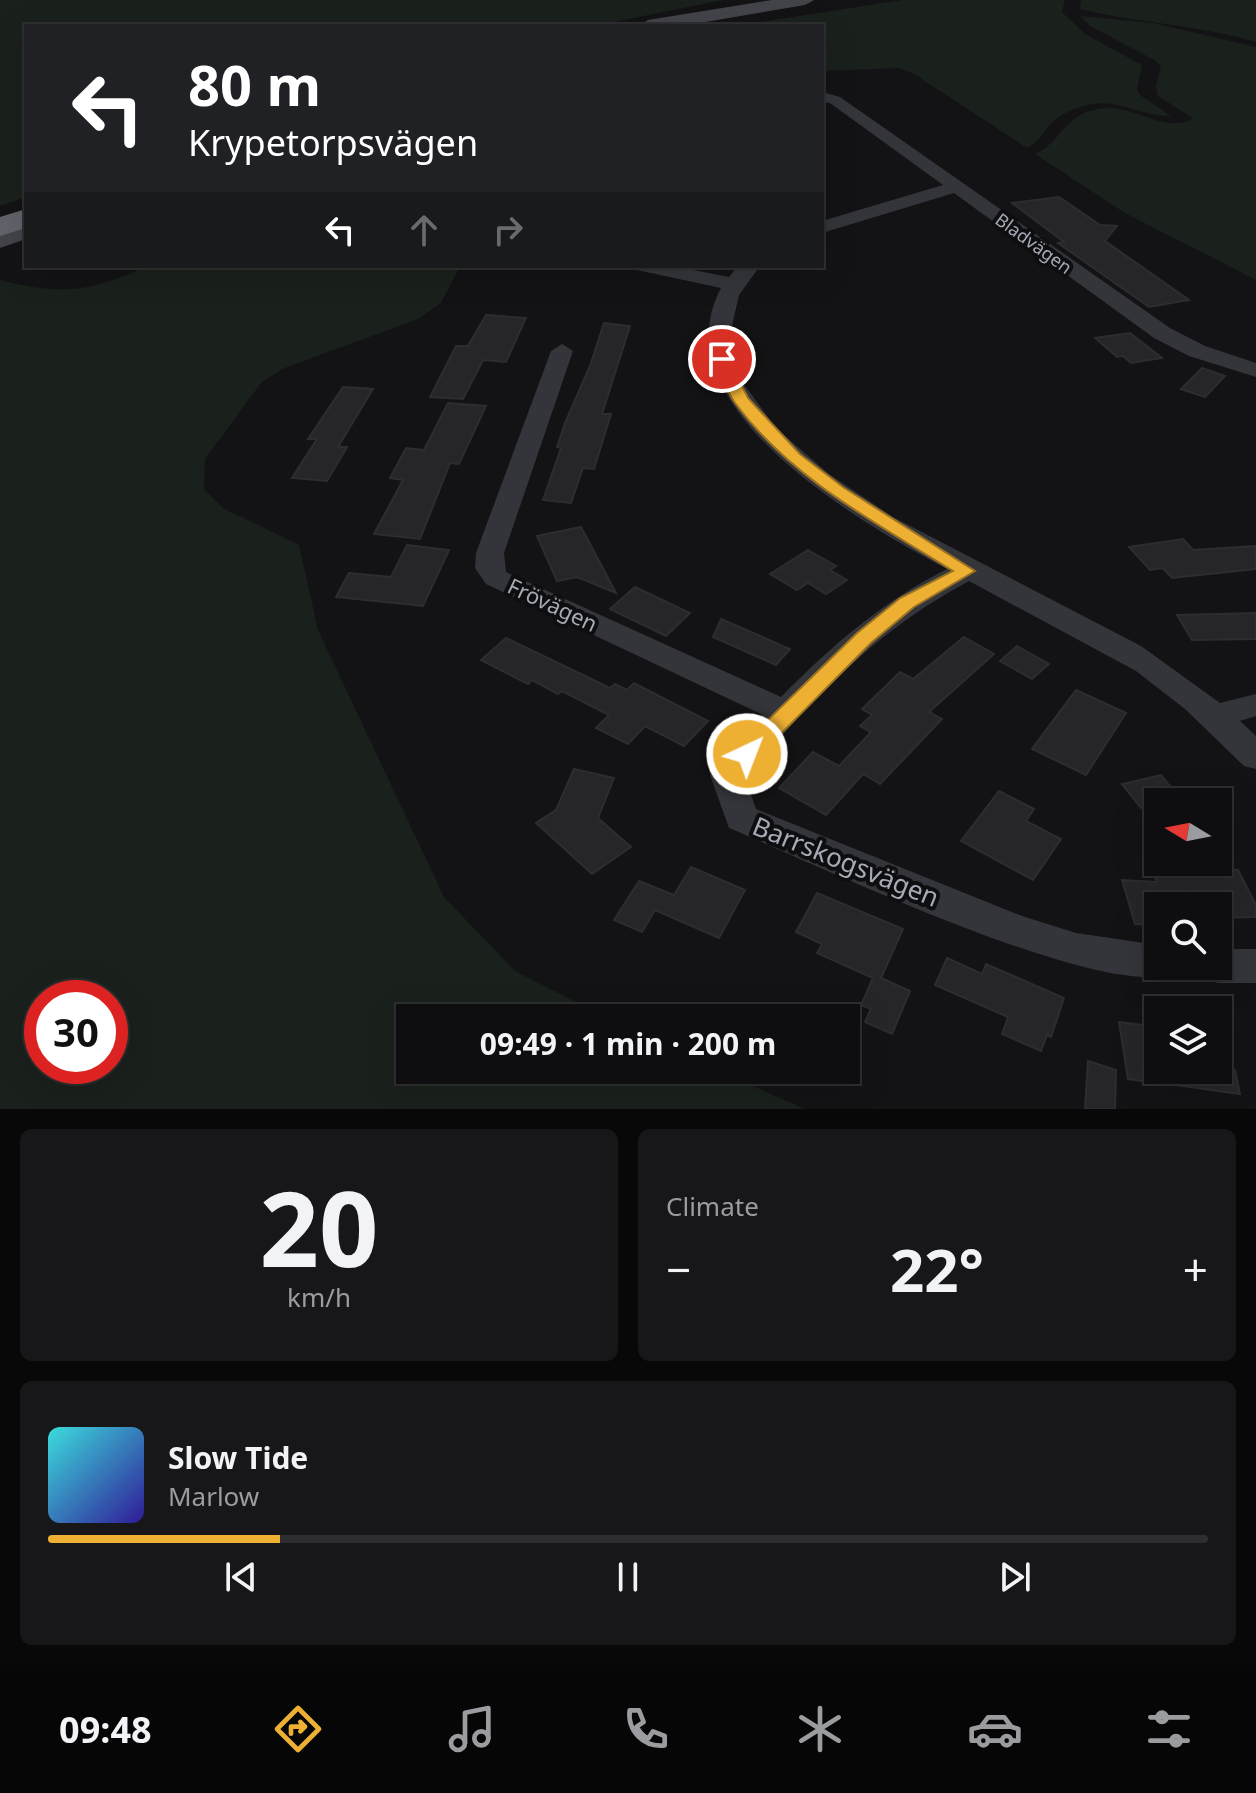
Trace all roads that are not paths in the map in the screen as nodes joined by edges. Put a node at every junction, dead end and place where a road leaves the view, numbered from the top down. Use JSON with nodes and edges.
{"nodes":[{"id":1,"x":778,"y":0,"type":"edge"},
{"id":2,"x":805,"y":0,"type":"edge"},
{"id":3,"x":697,"y":17,"type":"junction"},
{"id":4,"x":659,"y":24,"type":"edge"},
{"id":5,"x":824,"y":97,"type":"edge"},
{"id":6,"x":957,"y":187,"type":"junction"},
{"id":7,"x":24,"y":219,"type":"edge"},
{"id":8,"x":824,"y":226,"type":"edge"},
{"id":9,"x":0,"y":227,"type":"edge"},
{"id":10,"x":24,"y":230,"type":"edge"},
{"id":11,"x":0,"y":240,"type":"edge"},
{"id":12,"x":666,"y":268,"type":"edge"},
{"id":13,"x":741,"y":275,"type":"edge"},
{"id":14,"x":562,"y":351,"type":"dead end"},
{"id":15,"x":1256,"y":370,"type":"edge"},
{"id":16,"x":966,"y":571,"type":"junction"},
{"id":17,"x":1256,"y":705,"type":"edge"},
{"id":18,"x":785,"y":712,"type":"junction"},
{"id":19,"x":1216,"y":716,"type":"junction"},
{"id":20,"x":1256,"y":757,"type":"edge"},
{"id":21,"x":1144,"y":960,"type":"edge"},
{"id":22,"x":1232,"y":966,"type":"edge"},
{"id":23,"x":1256,"y":966,"type":"edge"}],
"edges":[{"from":1,"to":3,"type":"main road"},
{"from":2,"to":3,"type":"main road"},
{"from":3,"to":4,"type":"main road"},
{"from":5,"to":6,"type":"street","name":"Bladvägen"},
{"from":6,"to":8,"type":"street"},
{"from":6,"to":15,"type":"street","name":"Bladvägen"},
{"from":7,"to":9,"type":"highway"},
{"from":10,"to":11,"type":"main road"},
{"from":12,"to":13,"type":"street"},
{"from":13,"to":16,"type":"street"},
{"from":14,"to":18,"type":"street","name":"Frövägen"},
{"from":16,"to":18,"type":"street","name":"Barrskogsvägen"},
{"from":16,"to":19,"type":"street"},
{"from":17,"to":19,"type":"street"},
{"from":18,"to":21,"type":"street","name":"Barrskogsvägen"},
{"from":19,"to":20,"type":"street"},
{"from":22,"to":23,"type":"street"}]}
